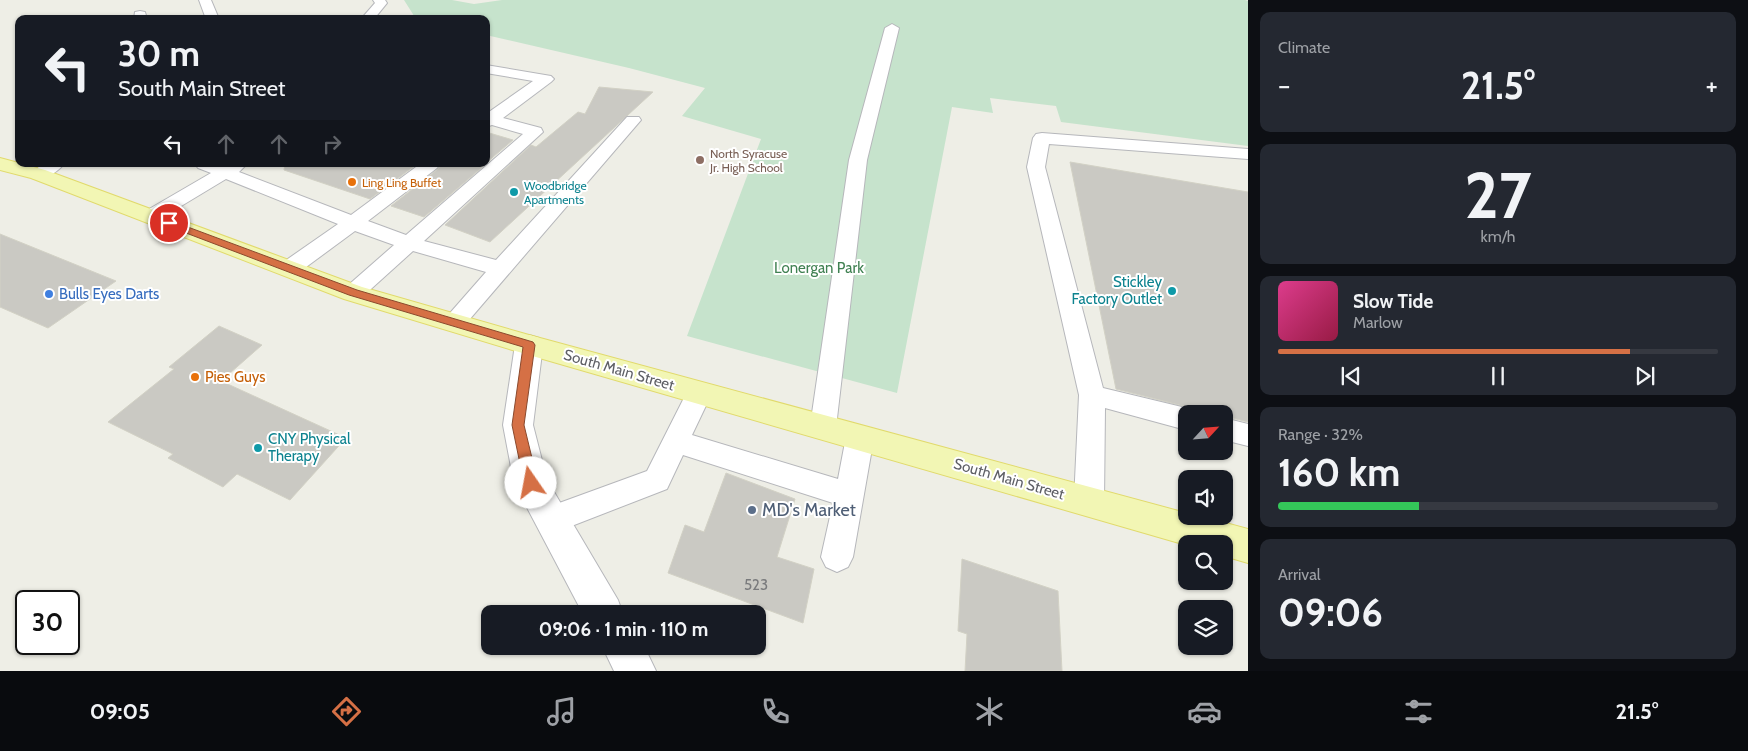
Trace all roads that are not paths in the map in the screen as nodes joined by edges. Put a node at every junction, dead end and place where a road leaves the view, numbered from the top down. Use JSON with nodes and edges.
{"nodes":[{"id":1,"x":205,"y":0,"type":"edge"},
{"id":2,"x":379,"y":0,"type":"edge"},
{"id":3,"x":211,"y":15,"type":"edge"},
{"id":4,"x":371,"y":15,"type":"edge"},
{"id":5,"x":892,"y":28,"type":"dead end"},
{"id":6,"x":490,"y":70,"type":"edge"},
{"id":7,"x":490,"y":120,"type":"edge"},
{"id":8,"x":633,"y":120,"type":"dead end"},
{"id":9,"x":490,"y":121,"type":"edge"},
{"id":10,"x":1248,"y":154,"type":"edge"},
{"id":11,"x":0,"y":164,"type":"edge"},
{"id":12,"x":15,"y":166,"type":"edge"},
{"id":13,"x":28,"y":167,"type":"edge"},
{"id":14,"x":427,"y":167,"type":"edge"},
{"id":15,"x":233,"y":168,"type":"edge"},
{"id":16,"x":46,"y":169,"type":"edge"},
{"id":17,"x":151,"y":216,"type":"junction"},
{"id":18,"x":353,"y":223,"type":"junction"},
{"id":19,"x":408,"y":243,"type":"junction"},
{"id":20,"x":290,"y":268,"type":"junction"},
{"id":21,"x":502,"y":269,"type":"junction"},
{"id":22,"x":353,"y":293,"type":"junction"},
{"id":23,"x":454,"y":321,"type":"junction"},
{"id":24,"x":529,"y":345,"type":"junction"},
{"id":25,"x":699,"y":393,"type":"junction"},
{"id":26,"x":1092,"y":395,"type":"junction"},
{"id":27,"x":1178,"y":417,"type":"edge"},
{"id":28,"x":823,"y":427,"type":"junction"},
{"id":29,"x":1233,"y":431,"type":"edge"},
{"id":30,"x":1248,"y":435,"type":"edge"},
{"id":31,"x":860,"y":437,"type":"junction"},
{"id":32,"x":676,"y":441,"type":"junction"},
{"id":33,"x":849,"y":494,"type":"junction"},
{"id":34,"x":1089,"y":501,"type":"junction"},
{"id":35,"x":551,"y":520,"type":"junction"},
{"id":36,"x":1248,"y":546,"type":"edge"},
{"id":37,"x":837,"y":557,"type":"dead end"},
{"id":38,"x":599,"y":605,"type":"edge"},
{"id":39,"x":627,"y":655,"type":"edge"},
{"id":40,"x":636,"y":671,"type":"edge"}],
"edges":[{"from":1,"to":3,"type":"lane"},
{"from":2,"to":4,"type":"lane"},
{"from":5,"to":28,"type":"lane"},
{"from":6,"to":7,"type":"lane"},
{"from":8,"to":21,"type":"lane"},
{"from":9,"to":19,"type":"lane"},
{"from":10,"to":26,"type":"lane"},
{"from":11,"to":12,"type":"main road","name":"South Main Street"},
{"from":13,"to":16,"type":"main road","name":"South Main Street"},
{"from":14,"to":18,"type":"lane"},
{"from":15,"to":17,"type":"lane"},
{"from":15,"to":18,"type":"lane"},
{"from":16,"to":17,"type":"main road","name":"South Main Street"},
{"from":17,"to":20,"type":"main road","name":"South Main Street"},
{"from":18,"to":19,"type":"lane"},
{"from":18,"to":20,"type":"lane"},
{"from":19,"to":21,"type":"lane"},
{"from":19,"to":22,"type":"lane"},
{"from":20,"to":22,"type":"main road","name":"South Main Street"},
{"from":21,"to":23,"type":"lane"},
{"from":22,"to":23,"type":"main road","name":"South Main Street"},
{"from":23,"to":24,"type":"main road","name":"South Main Street"},
{"from":24,"to":25,"type":"main road","name":"South Main Street"},
{"from":24,"to":35,"type":"street"},
{"from":25,"to":28,"type":"main road","name":"South Main Street"},
{"from":25,"to":32,"type":"lane"},
{"from":26,"to":27,"type":"lane"},
{"from":26,"to":34,"type":"lane"},
{"from":28,"to":31,"type":"main road","name":"South Main Street"},
{"from":29,"to":30,"type":"lane"},
{"from":31,"to":33,"type":"lane"},
{"from":31,"to":34,"type":"main road","name":"South Main Street"},
{"from":32,"to":33,"type":"lane"},
{"from":32,"to":35,"type":"lane"},
{"from":33,"to":37,"type":"lane"},
{"from":34,"to":36,"type":"main road","name":"South Main Street"},
{"from":35,"to":38,"type":"street"},
{"from":39,"to":40,"type":"street"}]}
